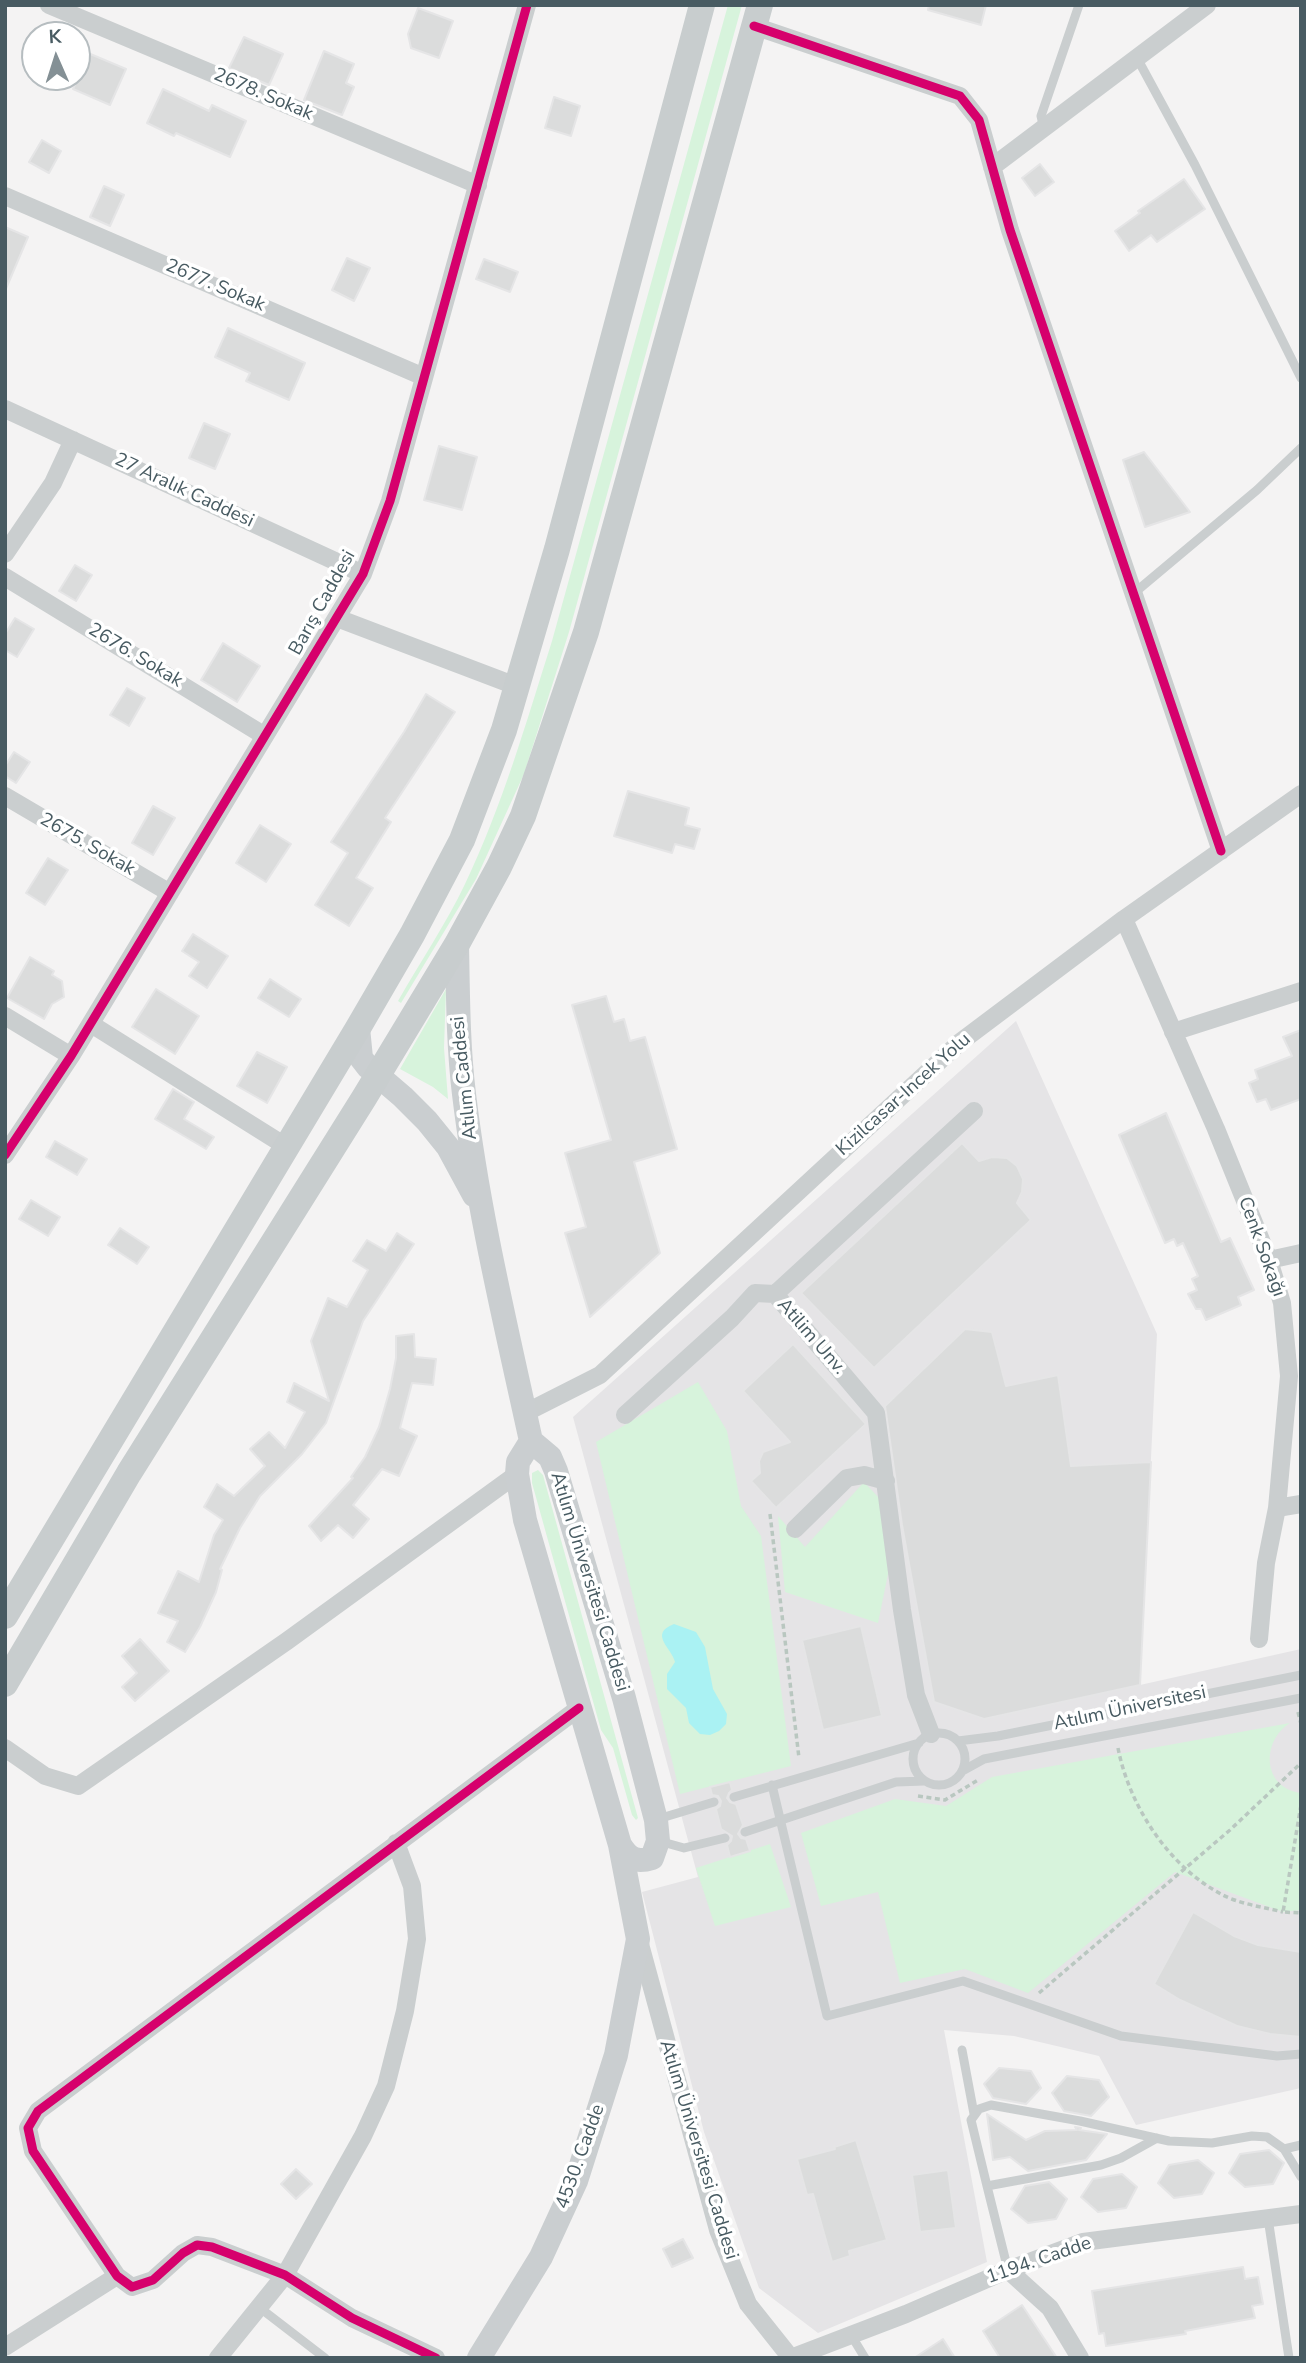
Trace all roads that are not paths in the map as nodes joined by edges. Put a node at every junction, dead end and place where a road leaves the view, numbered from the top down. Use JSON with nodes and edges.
{"nodes":[{"id":1,"x":49,"y":5,"type":"edge"},
{"id":2,"x":702,"y":5,"type":"edge"},
{"id":3,"x":1079,"y":5,"type":"edge"},
{"id":4,"x":1207,"y":5,"type":"edge"},
{"id":5,"x":521,"y":7,"type":"edge"},
{"id":6,"x":757,"y":16,"type":"edge"},
{"id":7,"x":1137,"y":58,"type":"junction"},
{"id":8,"x":1044,"y":129,"type":"junction"},
{"id":9,"x":992,"y":167,"type":"junction"},
{"id":10,"x":478,"y":185,"type":"junction"},
{"id":11,"x":5,"y":195,"type":"edge"},
{"id":12,"x":424,"y":377,"type":"junction"},
{"id":13,"x":1301,"y":378,"type":"edge"},
{"id":14,"x":5,"y":410,"type":"edge"},
{"id":15,"x":73,"y":440,"type":"junction"},
{"id":16,"x":1301,"y":448,"type":"edge"},
{"id":17,"x":5,"y":554,"type":"edge"},
{"id":18,"x":363,"y":574,"type":"junction"},
{"id":19,"x":5,"y":577,"type":"edge"},
{"id":20,"x":1133,"y":594,"type":"junction"},
{"id":21,"x":337,"y":618,"type":"junction"},
{"id":22,"x":516,"y":686,"type":"junction"},
{"id":23,"x":265,"y":736,"type":"junction"},
{"id":24,"x":1301,"y":794,"type":"edge"},
{"id":25,"x":5,"y":796,"type":"edge"},
{"id":26,"x":1221,"y":851,"type":"junction"},
{"id":27,"x":170,"y":893,"type":"junction"},
{"id":28,"x":1124,"y":919,"type":"junction"},
{"id":29,"x":457,"y":944,"type":"junction"},
{"id":30,"x":1301,"y":990,"type":"edge"},
{"id":31,"x":5,"y":1016,"type":"edge"},
{"id":32,"x":91,"y":1024,"type":"junction"},
{"id":33,"x":358,"y":1028,"type":"junction"},
{"id":34,"x":1173,"y":1032,"type":"junction"},
{"id":35,"x":71,"y":1056,"type":"junction"},
{"id":36,"x":378,"y":1075,"type":"junction"},
{"id":37,"x":974,"y":1111,"type":"dead end"},
{"id":38,"x":287,"y":1147,"type":"junction"},
{"id":39,"x":5,"y":1155,"type":"edge"},
{"id":40,"x":482,"y":1211,"type":"junction"},
{"id":41,"x":1301,"y":1253,"type":"edge"},
{"id":42,"x":1269,"y":1260,"type":"junction"},
{"id":43,"x":775,"y":1294,"type":"junction"},
{"id":44,"x":525,"y":1413,"type":"junction"},
{"id":45,"x":625,"y":1415,"type":"dead end"},
{"id":46,"x":531,"y":1441,"type":"junction"},
{"id":47,"x":517,"y":1474,"type":"junction"},
{"id":48,"x":886,"y":1481,"type":"junction"},
{"id":49,"x":1301,"y":1504,"type":"edge"},
{"id":50,"x":1277,"y":1508,"type":"junction"},
{"id":51,"x":794,"y":1529,"type":"dead end"},
{"id":52,"x":5,"y":1616,"type":"edge"},
{"id":53,"x":1259,"y":1639,"type":"dead end"},
{"id":54,"x":1301,"y":1675,"type":"edge"},
{"id":55,"x":5,"y":1684,"type":"edge"},
{"id":56,"x":1301,"y":1699,"type":"edge"},
{"id":57,"x":579,"y":1708,"type":"junction"},
{"id":58,"x":925,"y":1738,"type":"junction"},
{"id":59,"x":958,"y":1741,"type":"junction"},
{"id":60,"x":5,"y":1748,"type":"edge"},
{"id":61,"x":964,"y":1770,"type":"junction"},
{"id":62,"x":924,"y":1781,"type":"junction"},
{"id":63,"x":772,"y":1785,"type":"junction"},
{"id":64,"x":734,"y":1797,"type":"dead end"},
{"id":65,"x":714,"y":1802,"type":"dead end"},
{"id":66,"x":781,"y":1821,"type":"junction"},
{"id":67,"x":657,"y":1830,"type":"junction"},
{"id":68,"x":745,"y":1832,"type":"dead end"},
{"id":69,"x":725,"y":1838,"type":"dead end"},
{"id":70,"x":396,"y":1843,"type":"junction"},
{"id":71,"x":620,"y":1845,"type":"junction"},
{"id":72,"x":638,"y":1939,"type":"junction"},
{"id":73,"x":962,"y":2050,"type":"dead end"},
{"id":74,"x":1301,"y":2054,"type":"edge"},
{"id":75,"x":974,"y":2113,"type":"junction"},
{"id":76,"x":1157,"y":2138,"type":"junction"},
{"id":77,"x":1301,"y":2146,"type":"edge"},
{"id":78,"x":1284,"y":2149,"type":"junction"},
{"id":79,"x":1301,"y":2177,"type":"edge"},
{"id":80,"x":987,"y":2186,"type":"junction"},
{"id":81,"x":1301,"y":2214,"type":"edge"},
{"id":82,"x":1268,"y":2218,"type":"junction"},
{"id":83,"x":1008,"y":2270,"type":"junction"},
{"id":84,"x":285,"y":2274,"type":"junction"},
{"id":85,"x":117,"y":2276,"type":"junction"},
{"id":86,"x":260,"y":2308,"type":"junction"},
{"id":87,"x":851,"y":2335,"type":"junction"},
{"id":88,"x":5,"y":2347,"type":"edge"},
{"id":89,"x":218,"y":2358,"type":"edge"},
{"id":90,"x":325,"y":2358,"type":"edge"},
{"id":91,"x":436,"y":2358,"type":"edge"},
{"id":92,"x":479,"y":2358,"type":"edge"},
{"id":93,"x":791,"y":2358,"type":"edge"},
{"id":94,"x":865,"y":2358,"type":"edge"},
{"id":95,"x":1080,"y":2358,"type":"edge"},
{"id":96,"x":1289,"y":2358,"type":"edge"}],
"edges":[{"from":1,"to":10,"type":"street","name":"2678. Sokak"},
{"from":2,"to":22,"type":"main road"},
{"from":3,"to":8,"type":"lane"},
{"from":4,"to":7,"type":"street"},
{"from":5,"to":10,"type":"street","name":"Barış Caddesi"},
{"from":6,"to":9,"type":"street"},
{"from":6,"to":29,"type":"main road"},
{"from":7,"to":8,"type":"street"},
{"from":7,"to":13,"type":"lane"},
{"from":8,"to":9,"type":"street"},
{"from":9,"to":20,"type":"street"},
{"from":10,"to":12,"type":"street","name":"Barış Caddesi"},
{"from":11,"to":12,"type":"street","name":"2677. Sokak"},
{"from":12,"to":18,"type":"street","name":"Barış Caddesi"},
{"from":14,"to":15,"type":"street","name":"27 Aralık Caddesi"},
{"from":15,"to":17,"type":"street"},
{"from":15,"to":18,"type":"street","name":"27 Aralık Caddesi"},
{"from":16,"to":20,"type":"lane"},
{"from":18,"to":21,"type":"street","name":"Barış Caddesi"},
{"from":19,"to":23,"type":"street","name":"2676. Sokak"},
{"from":20,"to":26,"type":"street"},
{"from":21,"to":22,"type":"street"},
{"from":21,"to":23,"type":"street","name":"Barış Caddesi"},
{"from":22,"to":33,"type":"main road"},
{"from":23,"to":27,"type":"street","name":"Barış Caddesi"},
{"from":24,"to":26,"type":"street","name":"Kizilcasar-Incek Yolu"},
{"from":25,"to":27,"type":"street","name":"2675. Sokak"},
{"from":26,"to":28,"type":"street","name":"Kizilcasar-Incek Yolu"},
{"from":27,"to":32,"type":"street","name":"Barış Caddesi"},
{"from":28,"to":34,"type":"street","name":"Cenk Sokağı"},
{"from":28,"to":44,"type":"street","name":"Kizilcasar-Incek Yolu"},
{"from":29,"to":36,"type":"main road"},
{"from":29,"to":40,"type":"street","name":"Atılım Caddesi"},
{"from":30,"to":34,"type":"street"},
{"from":31,"to":35,"type":"street"},
{"from":32,"to":35,"type":"street","name":"Barış Caddesi"},
{"from":32,"to":38,"type":"street"},
{"from":33,"to":36,"type":"street","name":"Atılım Caddesi"},
{"from":33,"to":38,"type":"main road"},
{"from":34,"to":42,"type":"street","name":"Cenk Sokağı"},
{"from":35,"to":39,"type":"street","name":"Barış Caddesi"},
{"from":36,"to":40,"type":"street","name":"Atılım Caddesi"},
{"from":36,"to":55,"type":"main road"},
{"from":37,"to":43,"type":"street"},
{"from":38,"to":52,"type":"main road"},
{"from":40,"to":44,"type":"street","name":"Atılım Caddesi"},
{"from":41,"to":42,"type":"street"},
{"from":42,"to":50,"type":"street","name":"Cenk Sokağı"},
{"from":43,"to":45,"type":"street","name":"Atilim Unv."},
{"from":43,"to":48,"type":"street","name":"Atilim Unv."},
{"from":44,"to":46,"type":"street","name":"Atılım Caddesi"},
{"from":46,"to":47,"type":"street","name":"Atılım Üniversitesi Caddesi"},
{"from":46,"to":67,"type":"street","name":"Atılım Üniversitesi Caddesi"},
{"from":47,"to":57,"type":"street","name":"Atılım Üniversitesi Caddesi"},
{"from":47,"to":60,"type":"street"},
{"from":48,"to":51,"type":"street"},
{"from":48,"to":58,"type":"street","name":"Atilim Unv."},
{"from":49,"to":50,"type":"street"},
{"from":50,"to":53,"type":"street","name":"Cenk Sokağı"},
{"from":54,"to":59,"type":"lane","name":"Atılım Üniversitesi"},
{"from":56,"to":61,"type":"lane","name":"Atılım Üniversitesi"},
{"from":57,"to":70,"type":"street"},
{"from":57,"to":71,"type":"street","name":"Atılım Üniversitesi Caddesi"},
{"from":58,"to":59,"type":"lane","name":"Atılım Üniversitesi"},
{"from":58,"to":62,"type":"lane"},
{"from":58,"to":63,"type":"lane"},
{"from":59,"to":61,"type":"lane"},
{"from":61,"to":62,"type":"lane","name":"Atılım Üniversitesi"},
{"from":62,"to":66,"type":"lane"},
{"from":63,"to":64,"type":"lane"},
{"from":63,"to":66,"type":"lane"},
{"from":65,"to":67,"type":"lane"},
{"from":66,"to":68,"type":"lane"},
{"from":66,"to":74,"type":"lane"},
{"from":67,"to":69,"type":"lane"},
{"from":67,"to":71,"type":"street"},
{"from":70,"to":84,"type":"street"},
{"from":70,"to":85,"type":"street"},
{"from":71,"to":72,"type":"street","name":"Atılım Üniversitesi Caddesi"},
{"from":72,"to":92,"type":"street","name":"4530. Cadde"},
{"from":72,"to":93,"type":"street","name":"Atılım Üniversitesi Caddesi"},
{"from":73,"to":75,"type":"lane"},
{"from":75,"to":76,"type":"lane"},
{"from":75,"to":80,"type":"lane"},
{"from":76,"to":78,"type":"lane"},
{"from":76,"to":80,"type":"lane"},
{"from":77,"to":78,"type":"lane"},
{"from":78,"to":79,"type":"lane"},
{"from":80,"to":83,"type":"lane"},
{"from":81,"to":82,"type":"street","name":"1194. Cadde"},
{"from":82,"to":83,"type":"street","name":"1194. Cadde"},
{"from":82,"to":96,"type":"lane"},
{"from":83,"to":87,"type":"street","name":"1194. Cadde"},
{"from":83,"to":95,"type":"street"},
{"from":84,"to":85,"type":"street"},
{"from":84,"to":86,"type":"street"},
{"from":84,"to":91,"type":"street"},
{"from":85,"to":88,"type":"street"},
{"from":86,"to":89,"type":"street"},
{"from":86,"to":90,"type":"lane"},
{"from":87,"to":93,"type":"street","name":"1194. Cadde"},
{"from":87,"to":94,"type":"lane"}]}
